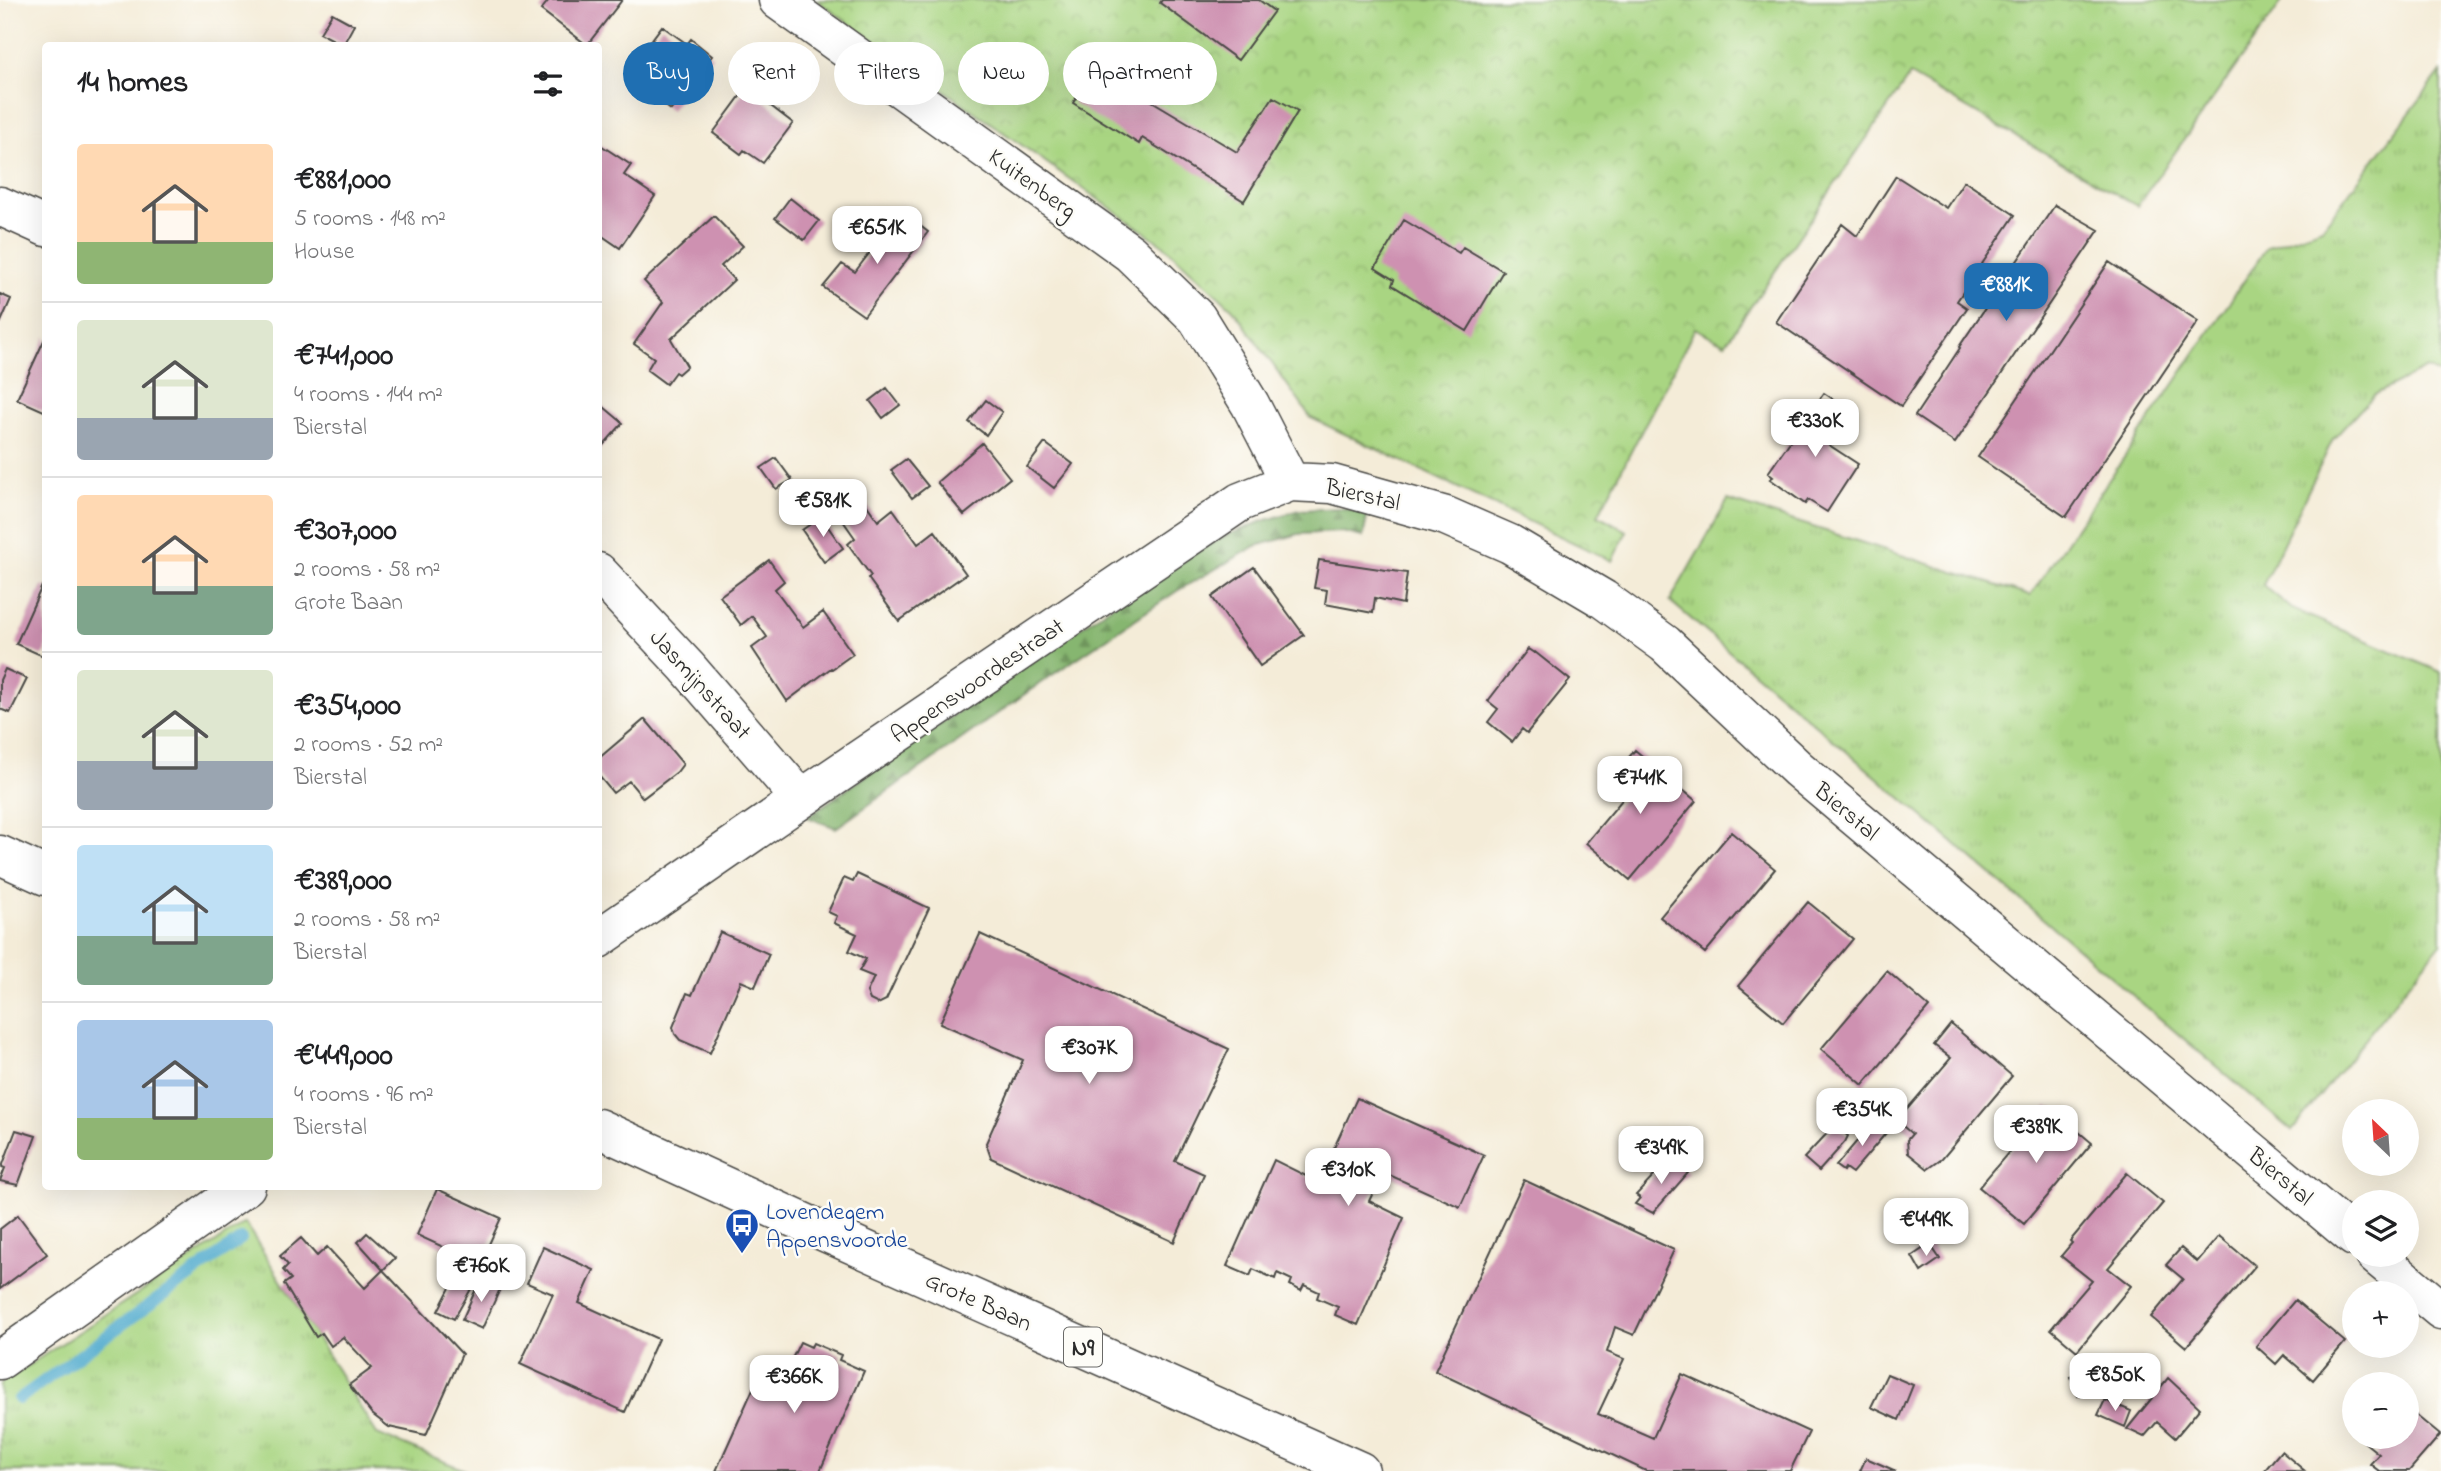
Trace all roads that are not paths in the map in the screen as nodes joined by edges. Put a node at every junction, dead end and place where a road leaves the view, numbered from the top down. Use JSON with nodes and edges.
{"nodes":[{"id":1,"x":778,"y":0,"type":"edge"},
{"id":2,"x":0,"y":206,"type":"edge"},
{"id":3,"x":42,"y":225,"type":"edge"},
{"id":4,"x":1290,"y":482,"type":"junction"},
{"id":5,"x":602,"y":576,"type":"edge"},
{"id":6,"x":801,"y":799,"type":"junction"},
{"id":7,"x":0,"y":855,"type":"edge"},
{"id":8,"x":42,"y":874,"type":"edge"},
{"id":9,"x":602,"y":936,"type":"edge"},
{"id":10,"x":602,"y":1130,"type":"edge"},
{"id":11,"x":240,"y":1190,"type":"edge"},
{"id":12,"x":2342,"y":1227,"type":"edge"},
{"id":13,"x":2389,"y":1267,"type":"edge"},
{"id":14,"x":2441,"y":1310,"type":"edge"},
{"id":15,"x":0,"y":1360,"type":"edge"},
{"id":16,"x":1360,"y":1471,"type":"edge"}],
"edges":[{"from":1,"to":4,"type":"street","name":"Kuitenberg"},
{"from":2,"to":3,"type":"street"},
{"from":4,"to":6,"type":"street","name":"Appensvoordestraat"},
{"from":4,"to":12,"type":"street","name":"Bierstal"},
{"from":5,"to":6,"type":"street","name":"Jasmijnstraat"},
{"from":6,"to":9,"type":"street","name":"Appensvoordestraat"},
{"from":7,"to":8,"type":"street"},
{"from":10,"to":16,"type":"street","name":"Grote Baan","number":"N9"},
{"from":11,"to":15,"type":"street"},
{"from":13,"to":14,"type":"street"}]}
